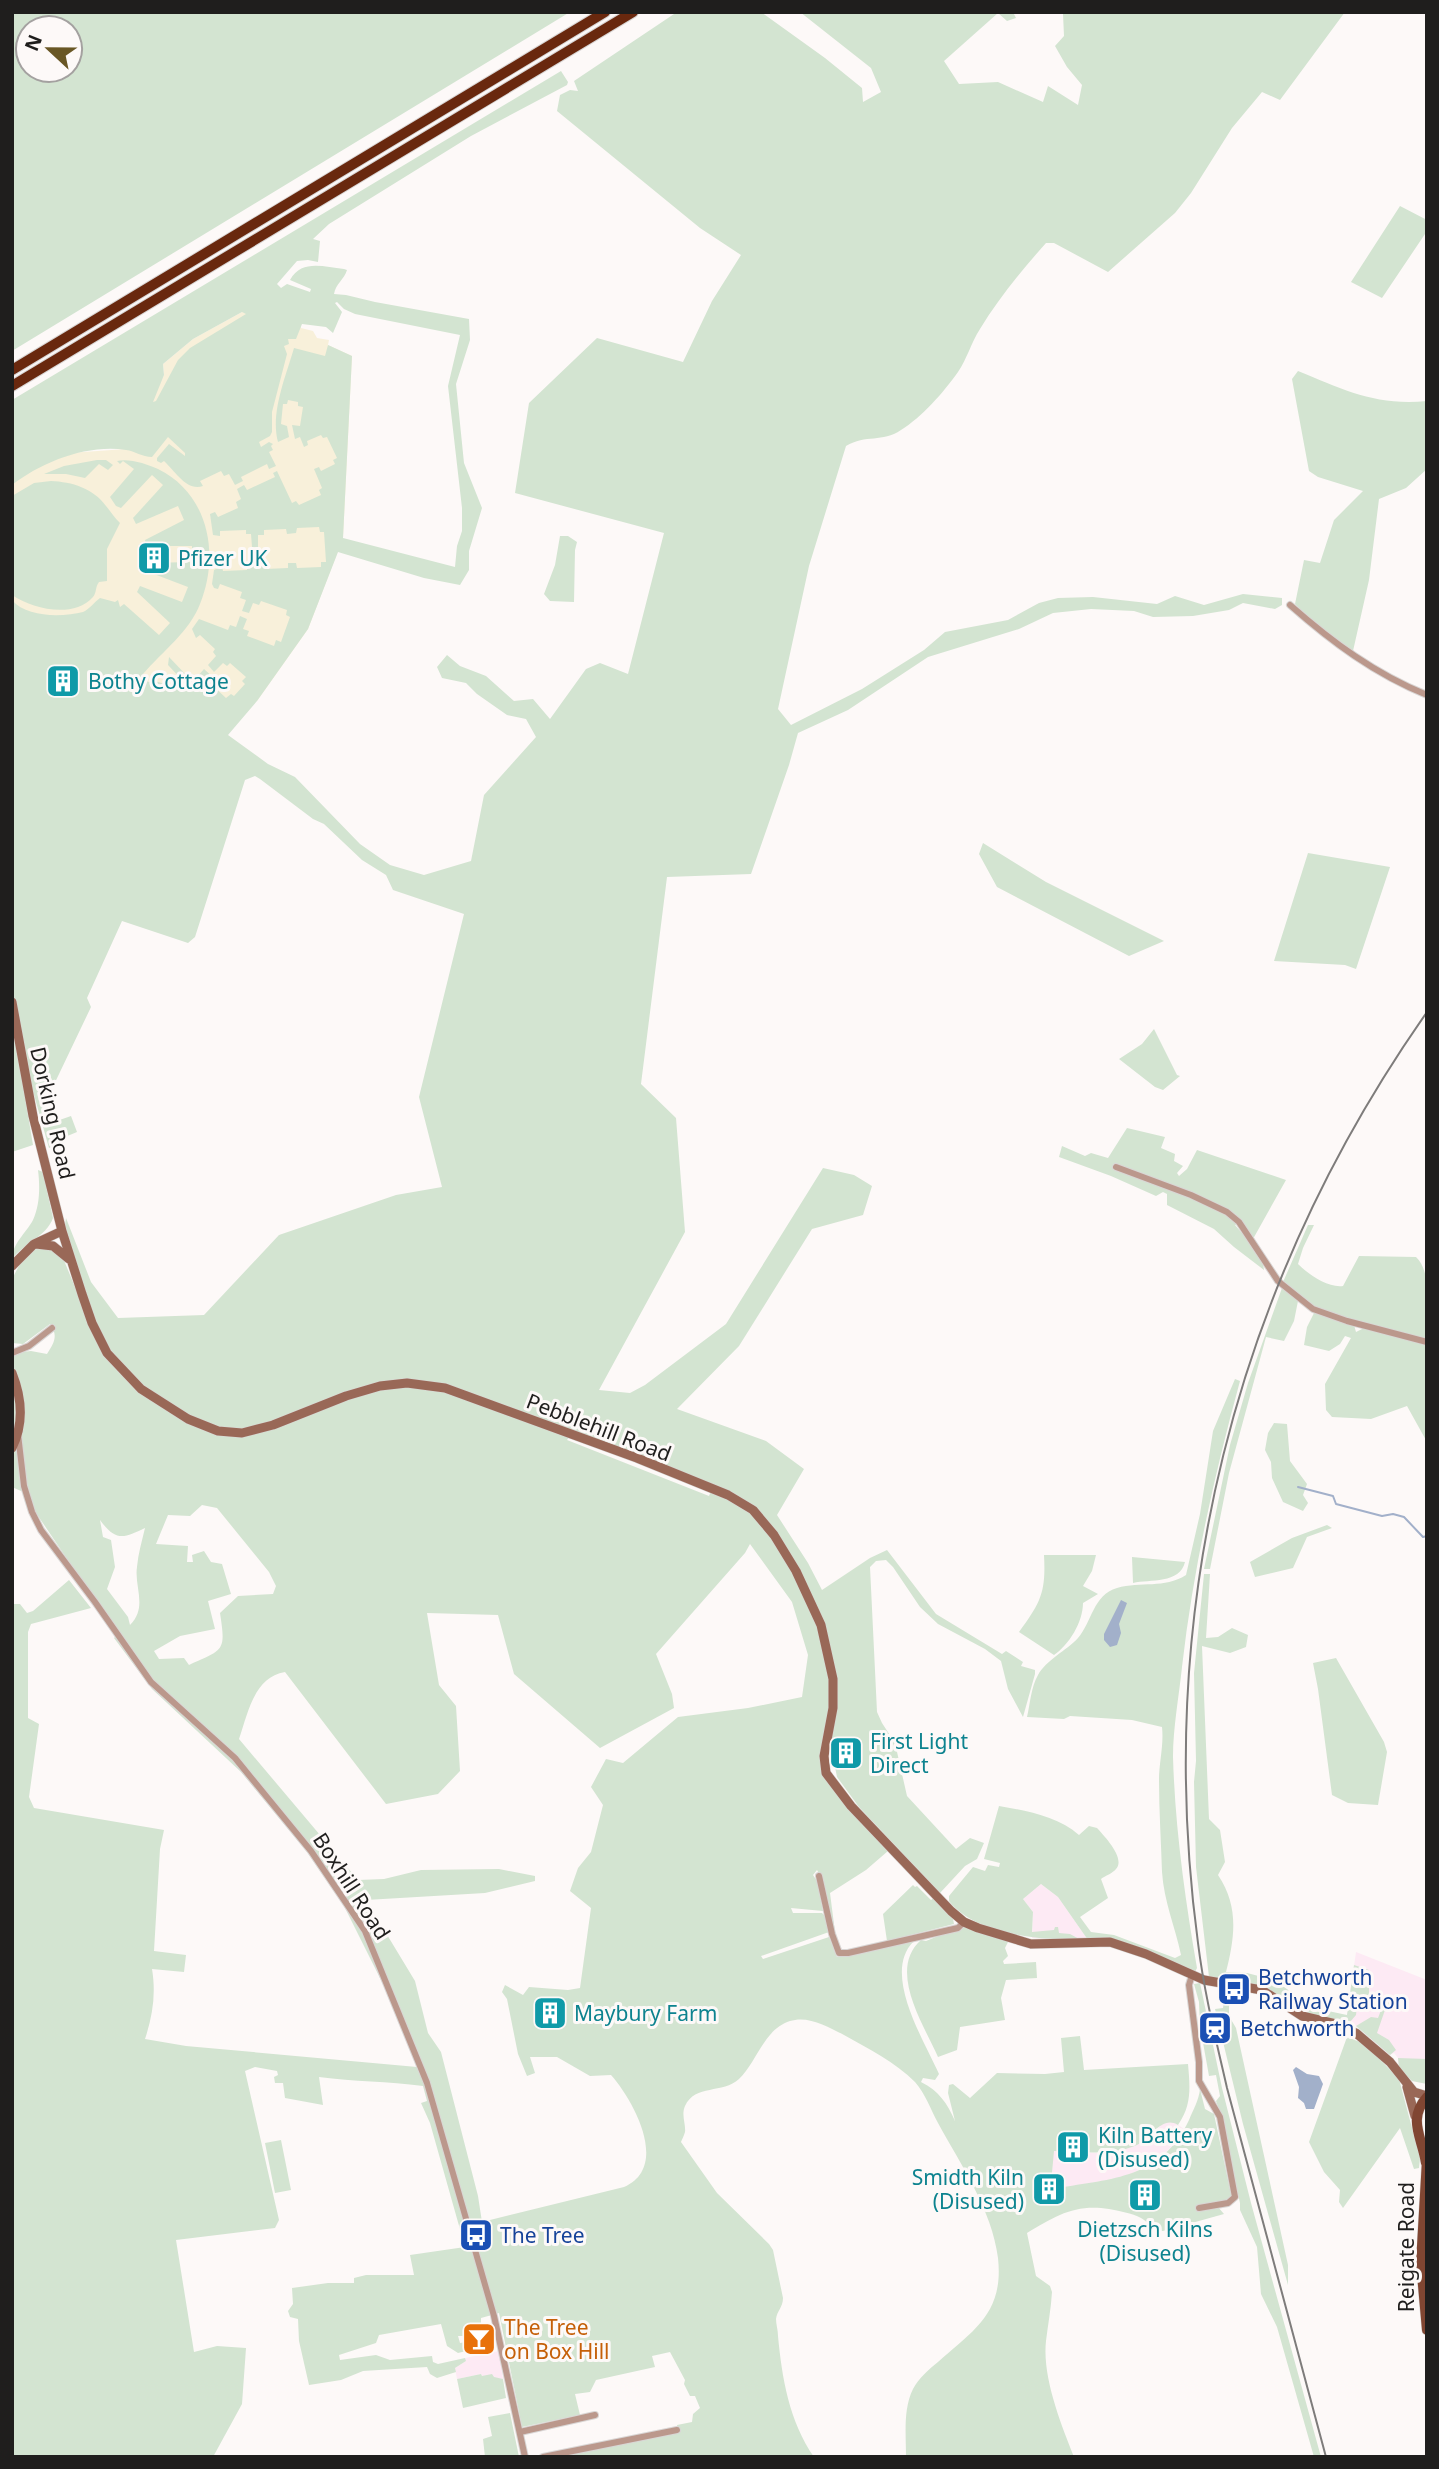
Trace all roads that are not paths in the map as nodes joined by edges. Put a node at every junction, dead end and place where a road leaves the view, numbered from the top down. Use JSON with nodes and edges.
{"nodes":[{"id":1,"x":605,"y":12,"type":"edge"},
{"id":2,"x":633,"y":12,"type":"edge"},
{"id":3,"x":12,"y":370,"type":"edge"},
{"id":4,"x":12,"y":386,"type":"edge"},
{"id":5,"x":1290,"y":605,"type":"dead end"},
{"id":6,"x":1427,"y":695,"type":"edge"},
{"id":7,"x":12,"y":1002,"type":"edge"},
{"id":8,"x":1116,"y":1167,"type":"dead end"},
{"id":9,"x":62,"y":1231,"type":"junction"},
{"id":10,"x":34,"y":1244,"type":"junction"},
{"id":11,"x":71,"y":1261,"type":"junction"},
{"id":12,"x":12,"y":1266,"type":"edge"},
{"id":13,"x":52,"y":1328,"type":"dead end"},
{"id":14,"x":1427,"y":1342,"type":"edge"},
{"id":15,"x":12,"y":1353,"type":"edge"},
{"id":16,"x":12,"y":1373,"type":"edge"},
{"id":17,"x":15,"y":1451,"type":"edge"},
{"id":18,"x":819,"y":1876,"type":"dead end"},
{"id":19,"x":964,"y":1922,"type":"junction"},
{"id":20,"x":1192,"y":1975,"type":"junction"},
{"id":21,"x":1407,"y":2085,"type":"junction"},
{"id":22,"x":1427,"y":2097,"type":"edge"},
{"id":23,"x":1415,"y":2116,"type":"junction"},
{"id":24,"x":1422,"y":2131,"type":"edge"},
{"id":25,"x":1426,"y":2162,"type":"edge"},
{"id":26,"x":1199,"y":2208,"type":"dead end"},
{"id":27,"x":1427,"y":2330,"type":"edge"},
{"id":28,"x":595,"y":2415,"type":"dead end"},
{"id":29,"x":677,"y":2430,"type":"dead end"},
{"id":30,"x":520,"y":2432,"type":"junction"},
{"id":31,"x":525,"y":2457,"type":"edge"},
{"id":32,"x":543,"y":2457,"type":"edge"}],
"edges":[{"from":1,"to":3,"type":"highway"},
{"from":2,"to":4,"type":"highway"},
{"from":5,"to":6,"type":"street"},
{"from":7,"to":9,"type":"main road","name":"Dorking Road"},
{"from":8,"to":14,"type":"street"},
{"from":9,"to":10,"type":"main road"},
{"from":9,"to":11,"type":"main road","name":"Pebblehill Road"},
{"from":10,"to":11,"type":"main road"},
{"from":10,"to":12,"type":"main road"},
{"from":11,"to":19,"type":"main road","name":"Pebblehill Road"},
{"from":13,"to":15,"type":"street"},
{"from":16,"to":17,"type":"main road"},
{"from":17,"to":30,"type":"street","name":"Boxhill Road"},
{"from":18,"to":19,"type":"street"},
{"from":19,"to":20,"type":"main road"},
{"from":20,"to":21,"type":"main road"},
{"from":20,"to":26,"type":"street"},
{"from":21,"to":22,"type":"main road"},
{"from":21,"to":23,"type":"main road"},
{"from":22,"to":23,"type":"main road"},
{"from":23,"to":24,"type":"main road","name":"Reigate Road"},
{"from":24,"to":25,"type":"main road","name":"Reigate Road"},
{"from":25,"to":27,"type":"main road","name":"Reigate Road"},
{"from":28,"to":30,"type":"street"},
{"from":29,"to":32,"type":"street"},
{"from":30,"to":31,"type":"street","name":"Boxhill Road"}]}
